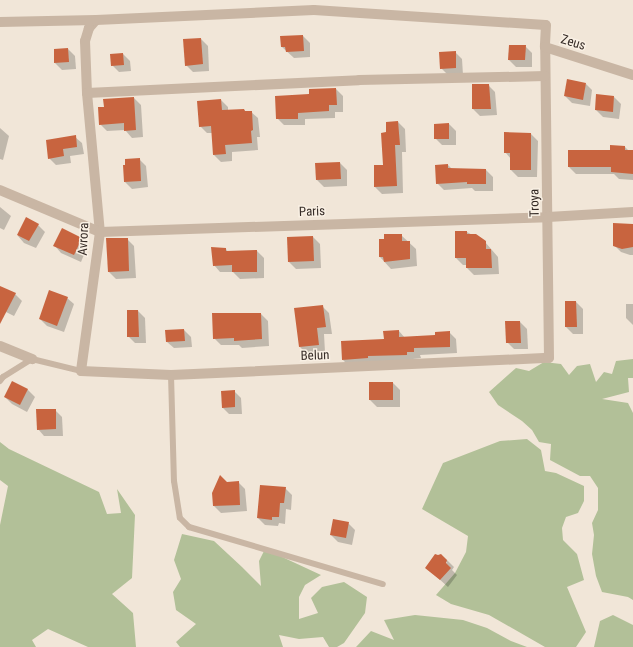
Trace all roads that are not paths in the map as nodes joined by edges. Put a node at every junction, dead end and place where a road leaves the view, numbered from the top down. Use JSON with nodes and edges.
{"nodes":[{"id":1,"x":96,"y":20,"type":"junction"},
{"id":2,"x":0,"y":22,"type":"edge"},
{"id":3,"x":545,"y":47,"type":"junction"},
{"id":4,"x":633,"y":75,"type":"edge"},
{"id":5,"x":545,"y":76,"type":"junction"},
{"id":6,"x":87,"y":93,"type":"junction"},
{"id":7,"x":0,"y":190,"type":"edge"},
{"id":8,"x":633,"y":212,"type":"edge"},
{"id":9,"x":548,"y":217,"type":"junction"},
{"id":10,"x":100,"y":232,"type":"junction"},
{"id":11,"x":0,"y":346,"type":"edge"},
{"id":12,"x":549,"y":358,"type":"joint"},
{"id":13,"x":32,"y":359,"type":"junction"},
{"id":14,"x":81,"y":371,"type":"junction"},
{"id":15,"x":171,"y":375,"type":"junction"},
{"id":16,"x":0,"y":381,"type":"edge"},
{"id":17,"x":383,"y":584,"type":"dead end"}],
"edges":[{"from":1,"to":2,"type":"street","name":"Zeus"},
{"from":1,"to":3,"type":"street","name":"Zeus"},
{"from":1,"to":6,"type":"street","name":"Avrora"},
{"from":3,"to":4,"type":"street","name":"Zeus"},
{"from":3,"to":5,"type":"street","name":"Troya"},
{"from":5,"to":6,"type":"street"},
{"from":5,"to":9,"type":"street","name":"Troya"},
{"from":6,"to":10,"type":"street","name":"Avrora"},
{"from":7,"to":10,"type":"street","name":"Paris"},
{"from":8,"to":9,"type":"street","name":"Paris"},
{"from":9,"to":10,"type":"street","name":"Paris"},
{"from":9,"to":12,"type":"street","name":"Troya"},
{"from":10,"to":14,"type":"street","name":"Avrora"},
{"from":11,"to":13,"type":"street"},
{"from":12,"to":15,"type":"street","name":"Belun"},
{"from":13,"to":14,"type":"lane"},
{"from":13,"to":16,"type":"lane"},
{"from":14,"to":15,"type":"street","name":"Belun"},
{"from":15,"to":17,"type":"lane"}]}
